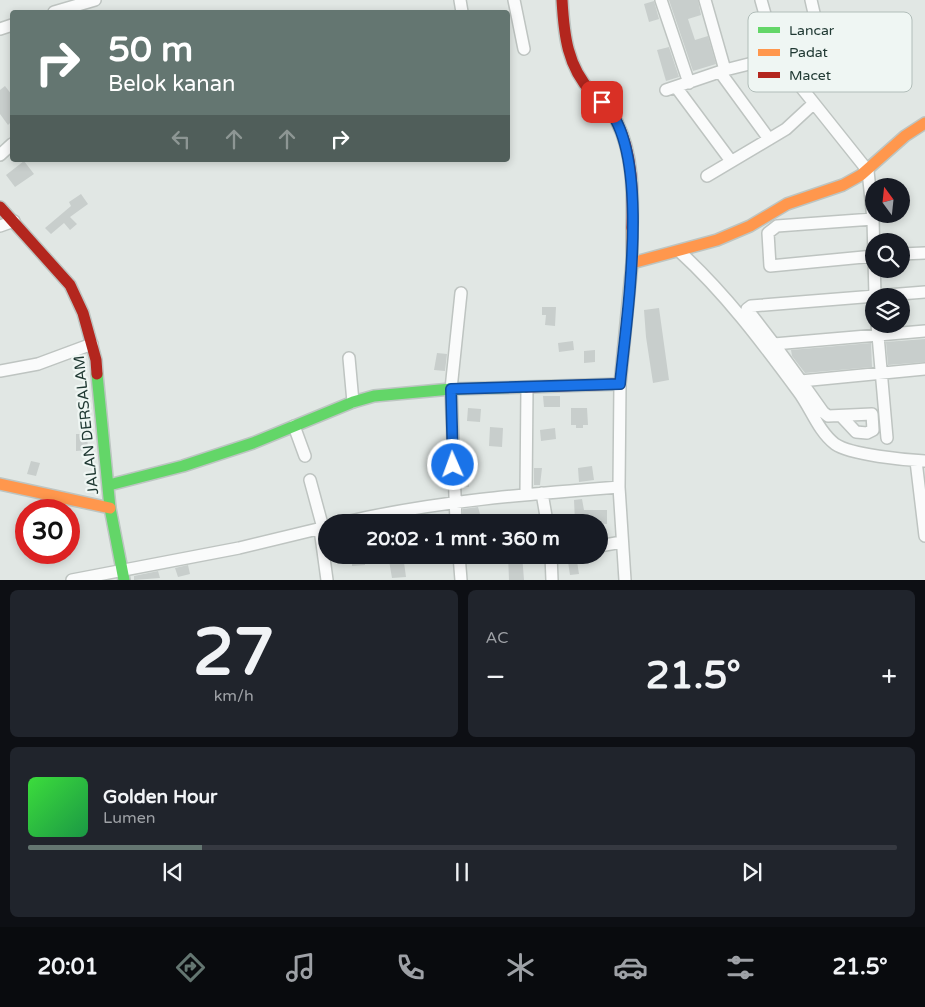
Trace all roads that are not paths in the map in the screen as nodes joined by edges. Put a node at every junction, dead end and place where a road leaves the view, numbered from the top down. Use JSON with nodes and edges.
{"nodes":[{"id":1,"x":95,"y":0,"type":"edge"},
{"id":2,"x":514,"y":0,"type":"edge"},
{"id":3,"x":562,"y":0,"type":"edge"},
{"id":4,"x":661,"y":0,"type":"edge"},
{"id":5,"x":705,"y":0,"type":"edge"},
{"id":6,"x":61,"y":10,"type":"edge"},
{"id":7,"x":524,"y":49,"type":"dead end"},
{"id":8,"x":748,"y":65,"type":"edge"},
{"id":9,"x":723,"y":71,"type":"junction"},
{"id":10,"x":689,"y":83,"type":"junction"},
{"id":11,"x":805,"y":92,"type":"edge"},
{"id":12,"x":814,"y":104,"type":"junction"},
{"id":13,"x":925,"y":123,"type":"edge"},
{"id":14,"x":769,"y":139,"type":"junction"},
{"id":15,"x":10,"y":146,"type":"edge"},
{"id":16,"x":0,"y":155,"type":"edge"},
{"id":17,"x":732,"y":161,"type":"junction"},
{"id":18,"x":868,"y":171,"type":"junction"},
{"id":19,"x":706,"y":176,"type":"dead end"},
{"id":20,"x":869,"y":178,"type":"edge"},
{"id":21,"x":0,"y":207,"type":"edge"},
{"id":22,"x":865,"y":220,"type":"edge"},
{"id":23,"x":14,"y":221,"type":"junction"},
{"id":24,"x":0,"y":226,"type":"edge"},
{"id":25,"x":679,"y":251,"type":"junction"},
{"id":26,"x":925,"y":252,"type":"edge"},
{"id":27,"x":910,"y":253,"type":"edge"},
{"id":28,"x":865,"y":257,"type":"edge"},
{"id":29,"x":632,"y":262,"type":"junction"},
{"id":30,"x":925,"y":292,"type":"edge"},
{"id":31,"x":461,"y":293,"type":"dead end"},
{"id":32,"x":910,"y":293,"type":"edge"},
{"id":33,"x":865,"y":297,"type":"edge"},
{"id":34,"x":910,"y":330,"type":"edge"},
{"id":35,"x":865,"y":331,"type":"edge"},
{"id":36,"x":925,"y":331,"type":"edge"},
{"id":37,"x":878,"y":333,"type":"edge"},
{"id":38,"x":92,"y":344,"type":"junction"},
{"id":39,"x":774,"y":344,"type":"junction"},
{"id":40,"x":349,"y":358,"type":"dead end"},
{"id":41,"x":925,"y":369,"type":"edge"},
{"id":42,"x":0,"y":371,"type":"edge"},
{"id":43,"x":880,"y":373,"type":"junction"},
{"id":44,"x":801,"y":381,"type":"junction"},
{"id":45,"x":620,"y":384,"type":"junction"},
{"id":46,"x":527,"y":386,"type":"junction"},
{"id":47,"x":451,"y":389,"type":"junction"},
{"id":48,"x":353,"y":402,"type":"junction"},
{"id":49,"x":841,"y":416,"type":"dead end"},
{"id":50,"x":294,"y":426,"type":"junction"},
{"id":51,"x":887,"y":438,"type":"dead end"},
{"id":52,"x":304,"y":456,"type":"dead end"},
{"id":53,"x":920,"y":461,"type":"edge"},
{"id":54,"x":310,"y":480,"type":"dead end"},
{"id":55,"x":0,"y":484,"type":"edge"},
{"id":56,"x":109,"y":485,"type":"junction"},
{"id":57,"x":619,"y":487,"type":"junction"},
{"id":58,"x":542,"y":493,"type":"junction"},
{"id":59,"x":526,"y":494,"type":"junction"},
{"id":60,"x":454,"y":503,"type":"junction"},
{"id":61,"x":110,"y":508,"type":"junction"},
{"id":62,"x":319,"y":514,"type":"edge"},
{"id":63,"x":391,"y":514,"type":"edge"},
{"id":64,"x":455,"y":514,"type":"edge"},
{"id":65,"x":546,"y":514,"type":"edge"},
{"id":66,"x":318,"y":529,"type":"edge"},
{"id":67,"x":925,"y":529,"type":"edge"},
{"id":68,"x":622,"y":542,"type":"junction"},
{"id":69,"x":608,"y":544,"type":"edge"},
{"id":70,"x":326,"y":564,"type":"edge"},
{"id":71,"x":460,"y":564,"type":"edge"},
{"id":72,"x":551,"y":564,"type":"edge"},
{"id":73,"x":122,"y":574,"type":"edge"},
{"id":74,"x":72,"y":580,"type":"edge"},
{"id":75,"x":327,"y":580,"type":"edge"},
{"id":76,"x":461,"y":580,"type":"edge"},
{"id":77,"x":552,"y":580,"type":"edge"},
{"id":78,"x":624,"y":580,"type":"edge"}],
"edges":[{"from":1,"to":6,"type":"street"},
{"from":2,"to":7,"type":"street"},
{"from":3,"to":29,"type":"street"},
{"from":4,"to":10,"type":"street"},
{"from":5,"to":9,"type":"street"},
{"from":8,"to":9,"type":"street"},
{"from":9,"to":10,"type":"street"},
{"from":9,"to":14,"type":"street"},
{"from":10,"to":17,"type":"street"},
{"from":11,"to":12,"type":"street"},
{"from":12,"to":14,"type":"street"},
{"from":12,"to":18,"type":"street"},
{"from":13,"to":18,"type":"street"},
{"from":14,"to":17,"type":"street"},
{"from":15,"to":16,"type":"street"},
{"from":17,"to":19,"type":"street"},
{"from":18,"to":20,"type":"street"},
{"from":18,"to":25,"type":"street"},
{"from":21,"to":23,"type":"street","name":"JALAN DERSALAM"},
{"from":22,"to":28,"type":"street"},
{"from":23,"to":24,"type":"street"},
{"from":23,"to":38,"type":"street","name":"JALAN DERSALAM"},
{"from":25,"to":29,"type":"street"},
{"from":25,"to":53,"type":"street"},
{"from":26,"to":27,"type":"street"},
{"from":29,"to":45,"type":"street"},
{"from":30,"to":32,"type":"street"},
{"from":31,"to":47,"type":"street"},
{"from":33,"to":39,"type":"street"},
{"from":34,"to":36,"type":"street"},
{"from":35,"to":39,"type":"street"},
{"from":37,"to":43,"type":"street"},
{"from":38,"to":42,"type":"street"},
{"from":38,"to":56,"type":"street","name":"JALAN DERSALAM"},
{"from":39,"to":44,"type":"street"},
{"from":40,"to":48,"type":"street"},
{"from":41,"to":43,"type":"street"},
{"from":43,"to":44,"type":"street"},
{"from":43,"to":51,"type":"street"},
{"from":44,"to":49,"type":"street"},
{"from":45,"to":46,"type":"street"},
{"from":45,"to":57,"type":"street"},
{"from":46,"to":47,"type":"street"},
{"from":46,"to":59,"type":"street"},
{"from":47,"to":48,"type":"street"},
{"from":47,"to":60,"type":"street"},
{"from":48,"to":50,"type":"street"},
{"from":50,"to":52,"type":"street"},
{"from":50,"to":56,"type":"street"},
{"from":53,"to":67,"type":"street"},
{"from":54,"to":62,"type":"street"},
{"from":55,"to":61,"type":"street"},
{"from":56,"to":61,"type":"street","name":"JALAN DERSALAM"},
{"from":57,"to":58,"type":"street"},
{"from":57,"to":68,"type":"street"},
{"from":58,"to":59,"type":"street"},
{"from":58,"to":65,"type":"street"},
{"from":59,"to":60,"type":"street"},
{"from":60,"to":63,"type":"street"},
{"from":60,"to":64,"type":"street"},
{"from":61,"to":73,"type":"street","name":"JALAN DERSALAM"},
{"from":66,"to":73,"type":"street"},
{"from":68,"to":69,"type":"street"},
{"from":68,"to":78,"type":"street"},
{"from":70,"to":75,"type":"street"},
{"from":71,"to":76,"type":"street"},
{"from":72,"to":77,"type":"street"},
{"from":73,"to":74,"type":"street"}]}
